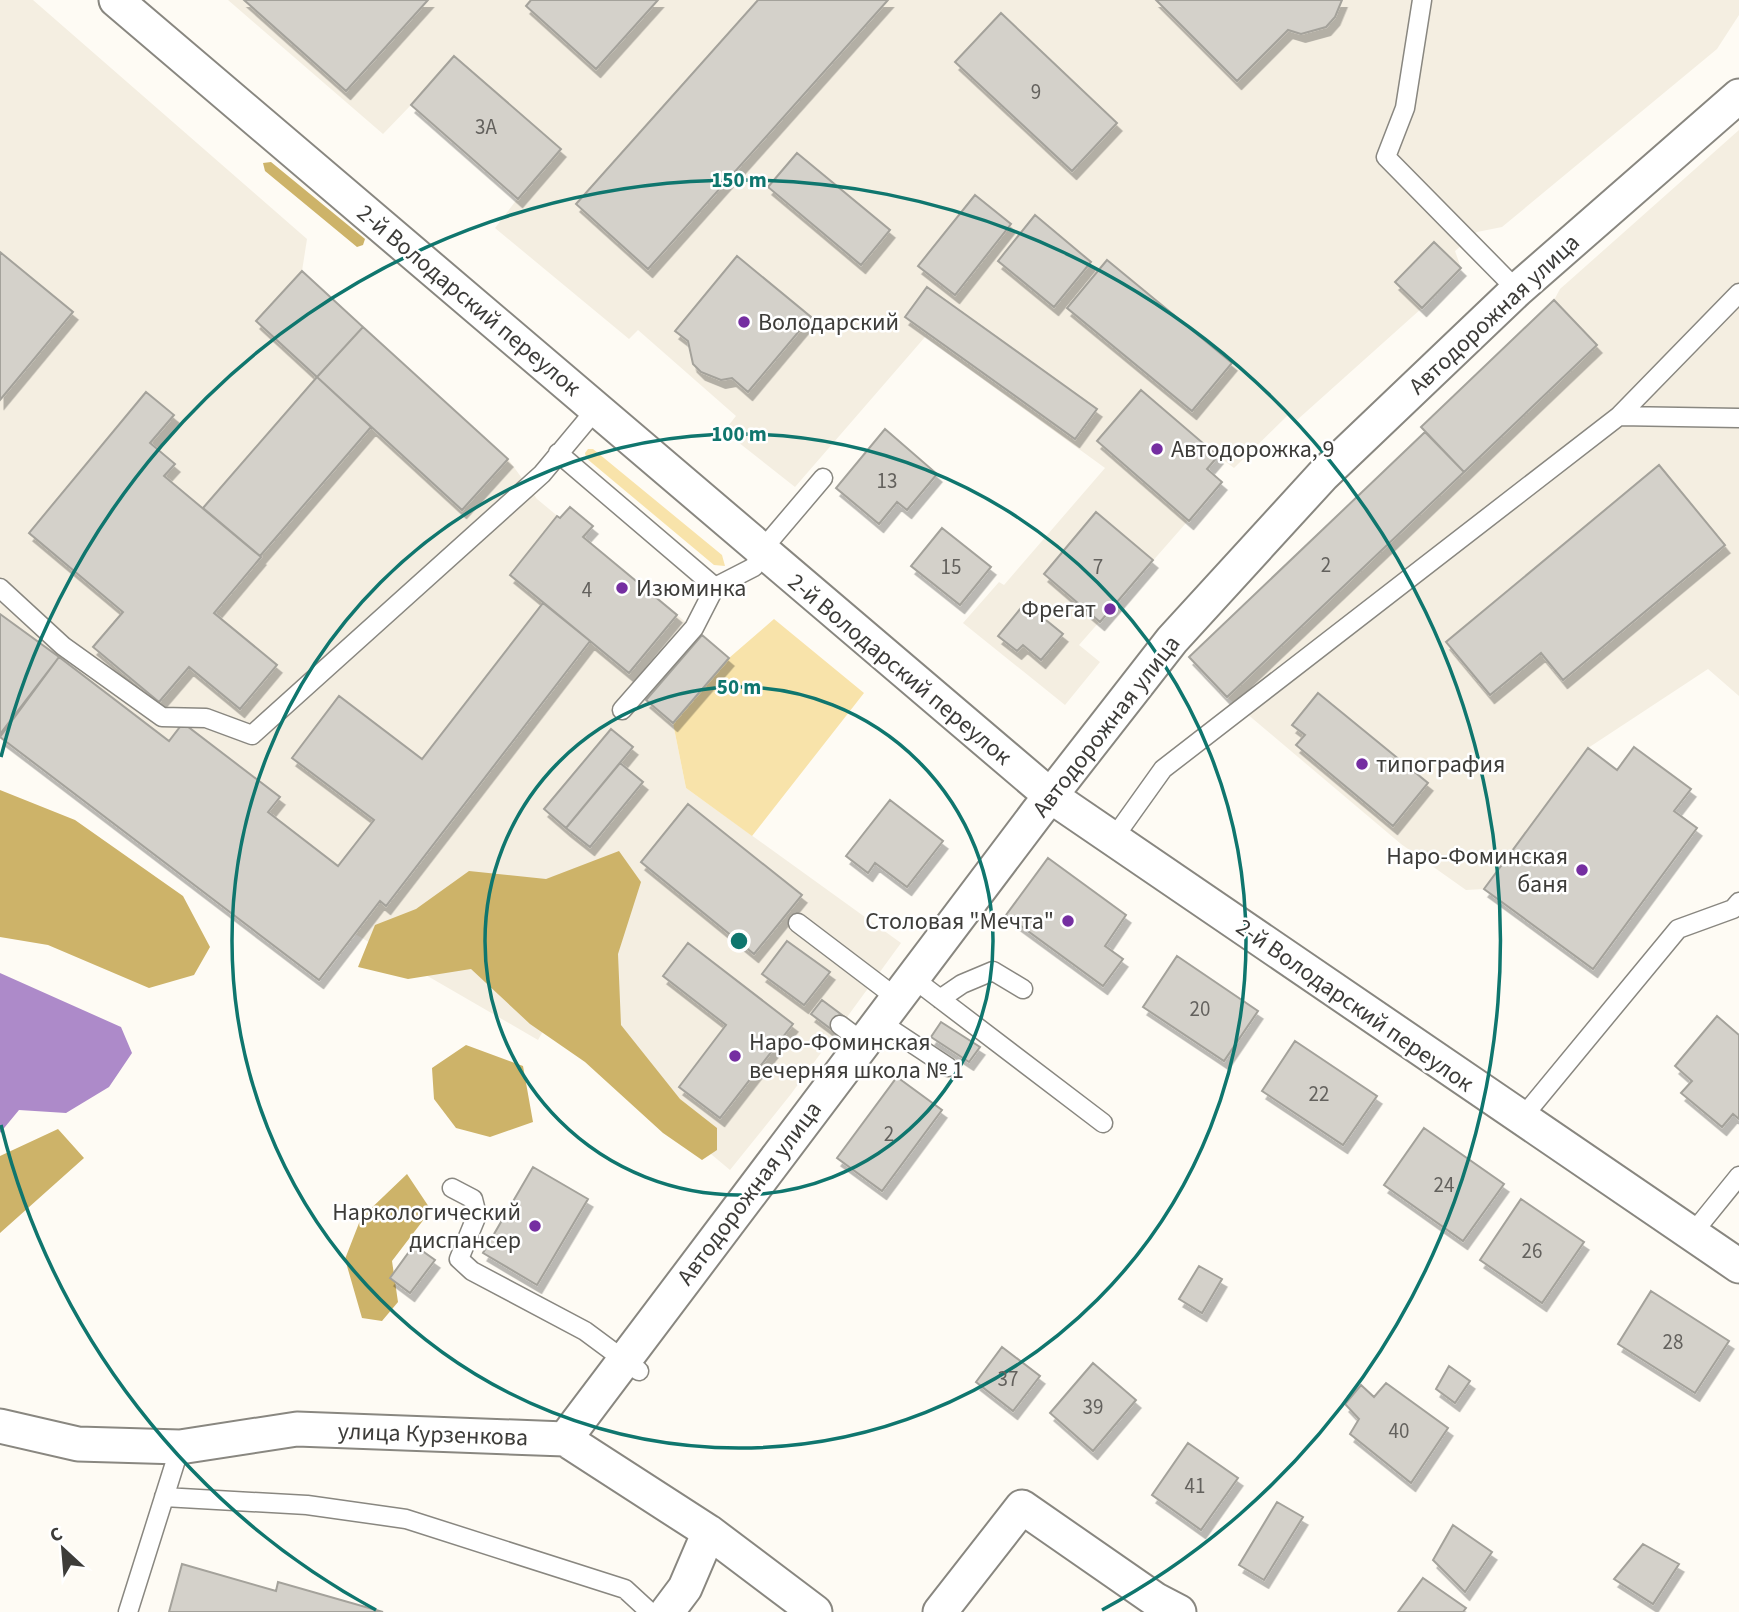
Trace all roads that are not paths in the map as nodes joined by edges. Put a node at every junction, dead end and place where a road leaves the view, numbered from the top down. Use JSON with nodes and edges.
{"nodes":[{"id":1,"x":1422,"y":0,"type":"edge"},
{"id":2,"x":124,"y":2,"type":"edge"},
{"id":3,"x":1739,"y":96,"type":"edge"},
{"id":4,"x":1517,"y":290,"type":"junction"},
{"id":5,"x":1739,"y":293,"type":"edge"},
{"id":6,"x":597,"y":408,"type":"junction"},
{"id":7,"x":1619,"y":416,"type":"junction"},
{"id":8,"x":1739,"y":418,"type":"edge"},
{"id":9,"x":558,"y":453,"type":"junction"},
{"id":10,"x":823,"y":478,"type":"dead end"},
{"id":11,"x":761,"y":551,"type":"junction"},
{"id":12,"x":715,"y":587,"type":"junction"},
{"id":13,"x":0,"y":588,"type":"edge"},
{"id":14,"x":622,"y":710,"type":"dead end"},
{"id":15,"x":1052,"y":797,"type":"junction"},
{"id":16,"x":1113,"y":839,"type":"junction"},
{"id":17,"x":1739,"y":902,"type":"edge"},
{"id":18,"x":798,"y":923,"type":"dead end"},
{"id":19,"x":1023,"y":989,"type":"dead end"},
{"id":20,"x":940,"y":999,"type":"junction"},
{"id":21,"x":879,"y":1013,"type":"junction"},
{"id":22,"x":948,"y":1067,"type":"dead end"},
{"id":23,"x":1521,"y":1119,"type":"junction"},
{"id":24,"x":1103,"y":1124,"type":"dead end"},
{"id":25,"x":1739,"y":1175,"type":"edge"},
{"id":26,"x":452,"y":1188,"type":"dead end"},
{"id":27,"x":1692,"y":1234,"type":"junction"},
{"id":28,"x":1739,"y":1266,"type":"edge"},
{"id":29,"x":631,"y":1365,"type":"junction"},
{"id":30,"x":0,"y":1426,"type":"edge"},
{"id":31,"x":565,"y":1439,"type":"junction"},
{"id":32,"x":180,"y":1447,"type":"junction"},
{"id":33,"x":164,"y":1497,"type":"junction"},
{"id":34,"x":709,"y":1532,"type":"junction"},
{"id":35,"x":128,"y":1612,"type":"edge"},
{"id":36,"x":650,"y":1612,"type":"edge"},
{"id":37,"x":667,"y":1612,"type":"edge"},
{"id":38,"x":815,"y":1612,"type":"edge"},
{"id":39,"x":940,"y":1612,"type":"edge"},
{"id":40,"x":1180,"y":1612,"type":"edge"}],
"edges":[{"from":1,"to":4,"type":"lane"},
{"from":2,"to":6,"type":"street","name":"2-й Володарский переулок"},
{"from":3,"to":4,"type":"street","name":"Автодорожная улица"},
{"from":4,"to":15,"type":"street","name":"Автодорожная улица"},
{"from":5,"to":7,"type":"lane"},
{"from":6,"to":9,"type":"lane"},
{"from":6,"to":11,"type":"street","name":"2-й Володарский переулок"},
{"from":7,"to":8,"type":"lane"},
{"from":7,"to":16,"type":"lane"},
{"from":9,"to":12,"type":"lane"},
{"from":9,"to":13,"type":"lane"},
{"from":10,"to":11,"type":"lane"},
{"from":11,"to":12,"type":"lane"},
{"from":11,"to":15,"type":"street","name":"2-й Володарский переулок"},
{"from":12,"to":14,"type":"lane"},
{"from":15,"to":16,"type":"street","name":"2-й Володарский переулок"},
{"from":15,"to":21,"type":"street","name":"Автодорожная улица"},
{"from":16,"to":23,"type":"street","name":"2-й Володарский переулок"},
{"from":17,"to":23,"type":"lane"},
{"from":18,"to":21,"type":"lane"},
{"from":19,"to":20,"type":"lane"},
{"from":20,"to":21,"type":"lane"},
{"from":20,"to":24,"type":"lane"},
{"from":21,"to":22,"type":"lane"},
{"from":21,"to":29,"type":"street","name":"Автодорожная улица"},
{"from":23,"to":27,"type":"street","name":"2-й Володарский переулок"},
{"from":25,"to":27,"type":"lane"},
{"from":26,"to":29,"type":"lane"},
{"from":27,"to":28,"type":"street","name":"2-й Володарский переулок"},
{"from":29,"to":31,"type":"street","name":"Автодорожная улица"},
{"from":30,"to":32,"type":"street","name":"улица Курзенкова"},
{"from":31,"to":32,"type":"street","name":"улица Курзенкова"},
{"from":31,"to":34,"type":"street"},
{"from":32,"to":33,"type":"lane"},
{"from":33,"to":35,"type":"lane"},
{"from":33,"to":36,"type":"lane"},
{"from":34,"to":37,"type":"street"},
{"from":34,"to":38,"type":"street"},
{"from":39,"to":40,"type":"street"}]}
